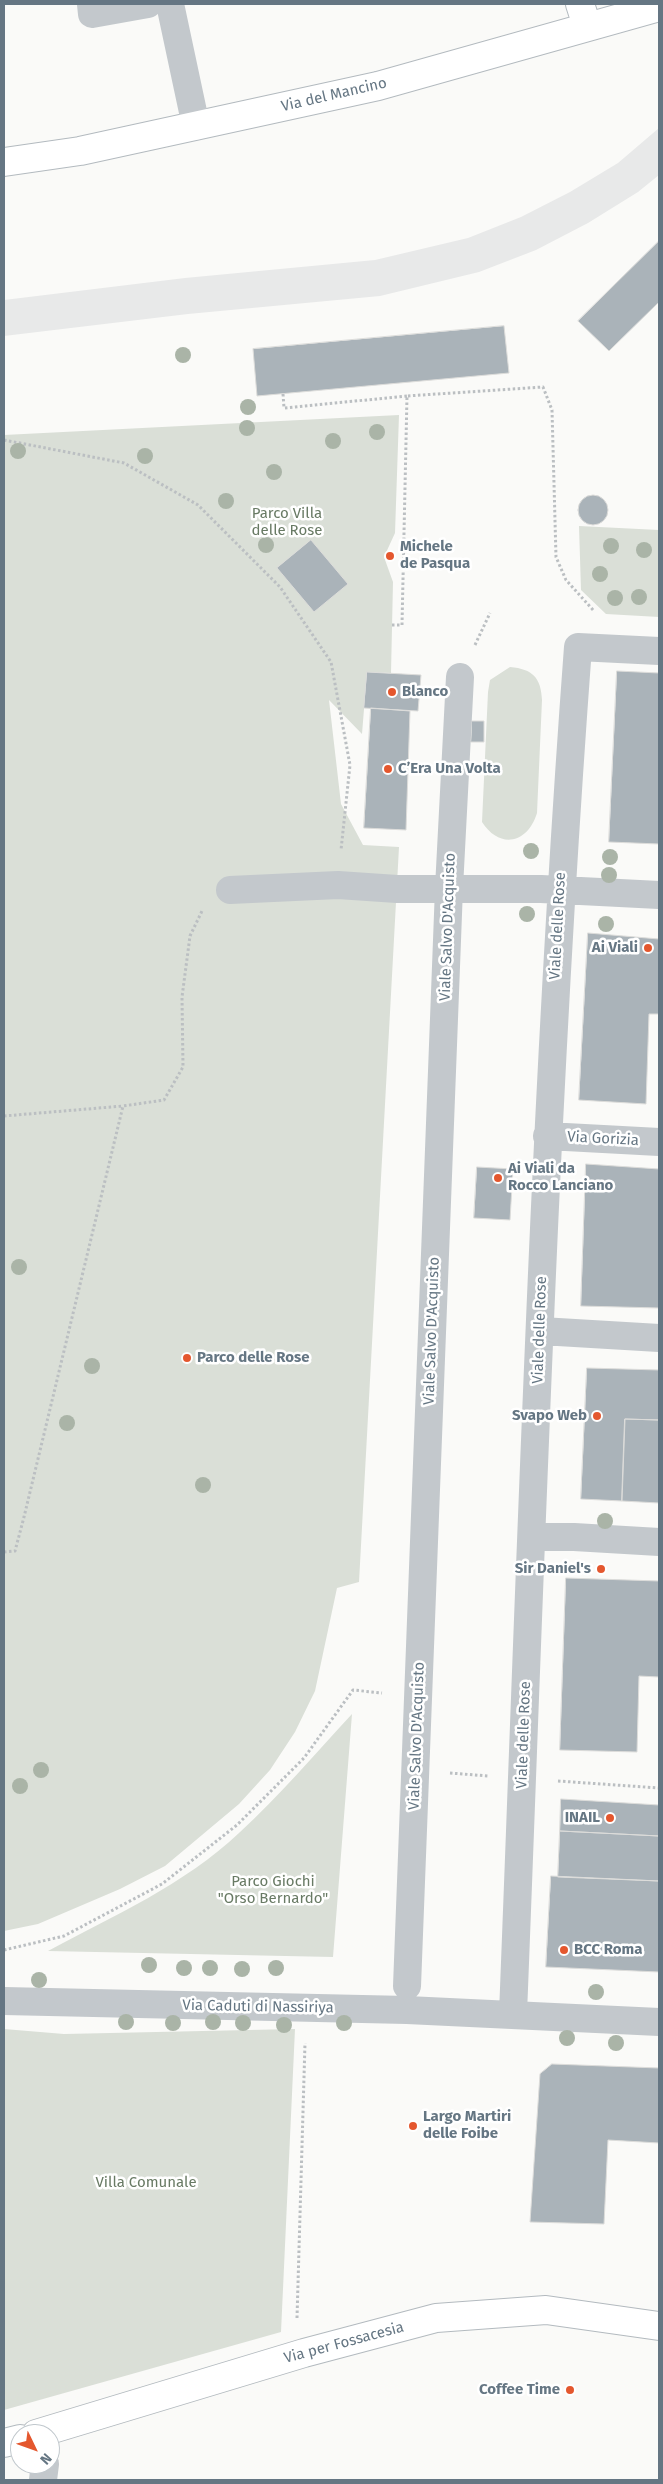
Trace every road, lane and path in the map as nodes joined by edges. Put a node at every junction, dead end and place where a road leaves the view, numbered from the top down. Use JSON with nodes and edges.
{"nodes":[{"id":1,"x":91,"y":4,"type":"edge"},
{"id":2,"x":148,"y":4,"type":"edge"},
{"id":3,"x":170,"y":4,"type":"edge"},
{"id":4,"x":659,"y":6,"type":"edge"},
{"id":5,"x":584,"y":15,"type":"edge"},
{"id":6,"x":196,"y":126,"type":"junction"},
{"id":7,"x":4,"y":162,"type":"edge"},
{"id":8,"x":283,"y":394,"type":"dead end"},
{"id":9,"x":407,"y":396,"type":"junction"},
{"id":10,"x":4,"y":440,"type":"edge"},
{"id":11,"x":392,"y":625,"type":"dead end"},
{"id":12,"x":578,"y":647,"type":"junction"},
{"id":13,"x":659,"y":651,"type":"edge"},
{"id":14,"x":460,"y":677,"type":"dead end"},
{"id":15,"x":338,"y":885,"type":"junction"},
{"id":16,"x":449,"y":888,"type":"junction"},
{"id":17,"x":230,"y":890,"type":"joint"},
{"id":18,"x":561,"y":890,"type":"junction"},
{"id":19,"x":659,"y":895,"type":"edge"},
{"id":20,"x":123,"y":1106,"type":"junction"},
{"id":21,"x":4,"y":1116,"type":"edge"},
{"id":22,"x":547,"y":1136,"type":"junction"},
{"id":23,"x":659,"y":1142,"type":"edge"},
{"id":24,"x":541,"y":1331,"type":"junction"},
{"id":25,"x":659,"y":1338,"type":"edge"},
{"id":26,"x":532,"y":1537,"type":"junction"},
{"id":27,"x":659,"y":1542,"type":"edge"},
{"id":28,"x":4,"y":1552,"type":"edge"},
{"id":29,"x":418,"y":1697,"type":"junction"},
{"id":30,"x":552,"y":1780,"type":"dead end"},
{"id":31,"x":659,"y":1788,"type":"edge"},
{"id":32,"x":4,"y":1950,"type":"edge"},
{"id":33,"x":407,"y":1986,"type":"dead end"},
{"id":34,"x":4,"y":2001,"type":"edge"},
{"id":35,"x":306,"y":2008,"type":"junction"},
{"id":36,"x":513,"y":2014,"type":"junction"},
{"id":37,"x":659,"y":2022,"type":"edge"},
{"id":38,"x":297,"y":2318,"type":"dead end"},
{"id":39,"x":659,"y":2326,"type":"edge"},
{"id":40,"x":60,"y":2428,"type":"edge"}],
"edges":[{"from":1,"to":2,"type":"street"},
{"from":3,"to":6,"type":"street"},
{"from":4,"to":5,"type":"street","name":"Via del Mancino"},
{"from":5,"to":6,"type":"street","name":"Via del Mancino"},
{"from":6,"to":7,"type":"street","name":"Via del Mancino"},
{"from":8,"to":9,"type":"path"},
{"from":9,"to":11,"type":"path"},
{"from":9,"to":12,"type":"path"},
{"from":10,"to":15,"type":"path"},
{"from":12,"to":13,"type":"street"},
{"from":12,"to":18,"type":"street","name":"Viale delle Rose"},
{"from":14,"to":16,"type":"street","name":"Viale Salvo D'Acquisto"},
{"from":15,"to":16,"type":"street"},
{"from":15,"to":17,"type":"street"},
{"from":16,"to":18,"type":"street"},
{"from":16,"to":29,"type":"street","name":"Viale Salvo D'Acquisto"},
{"from":17,"to":20,"type":"path"},
{"from":18,"to":19,"type":"street"},
{"from":18,"to":22,"type":"street","name":"Viale delle Rose"},
{"from":20,"to":21,"type":"path"},
{"from":20,"to":28,"type":"path"},
{"from":22,"to":23,"type":"street","name":"Via Gorizia"},
{"from":22,"to":24,"type":"street","name":"Viale delle Rose"},
{"from":24,"to":25,"type":"street"},
{"from":24,"to":26,"type":"street","name":"Viale delle Rose"},
{"from":26,"to":27,"type":"street"},
{"from":26,"to":36,"type":"street","name":"Viale delle Rose"},
{"from":29,"to":32,"type":"path"},
{"from":29,"to":33,"type":"street","name":"Viale Salvo D'Acquisto"},
{"from":30,"to":31,"type":"path"},
{"from":34,"to":35,"type":"street","name":"Via Caduti di Nassiriya"},
{"from":35,"to":36,"type":"street","name":"Via Caduti di Nassiriya"},
{"from":35,"to":38,"type":"path"},
{"from":36,"to":37,"type":"street","name":"Via Caduti di Nassiriya"},
{"from":39,"to":40,"type":"street","name":"Via per Fossacesia"}]}
